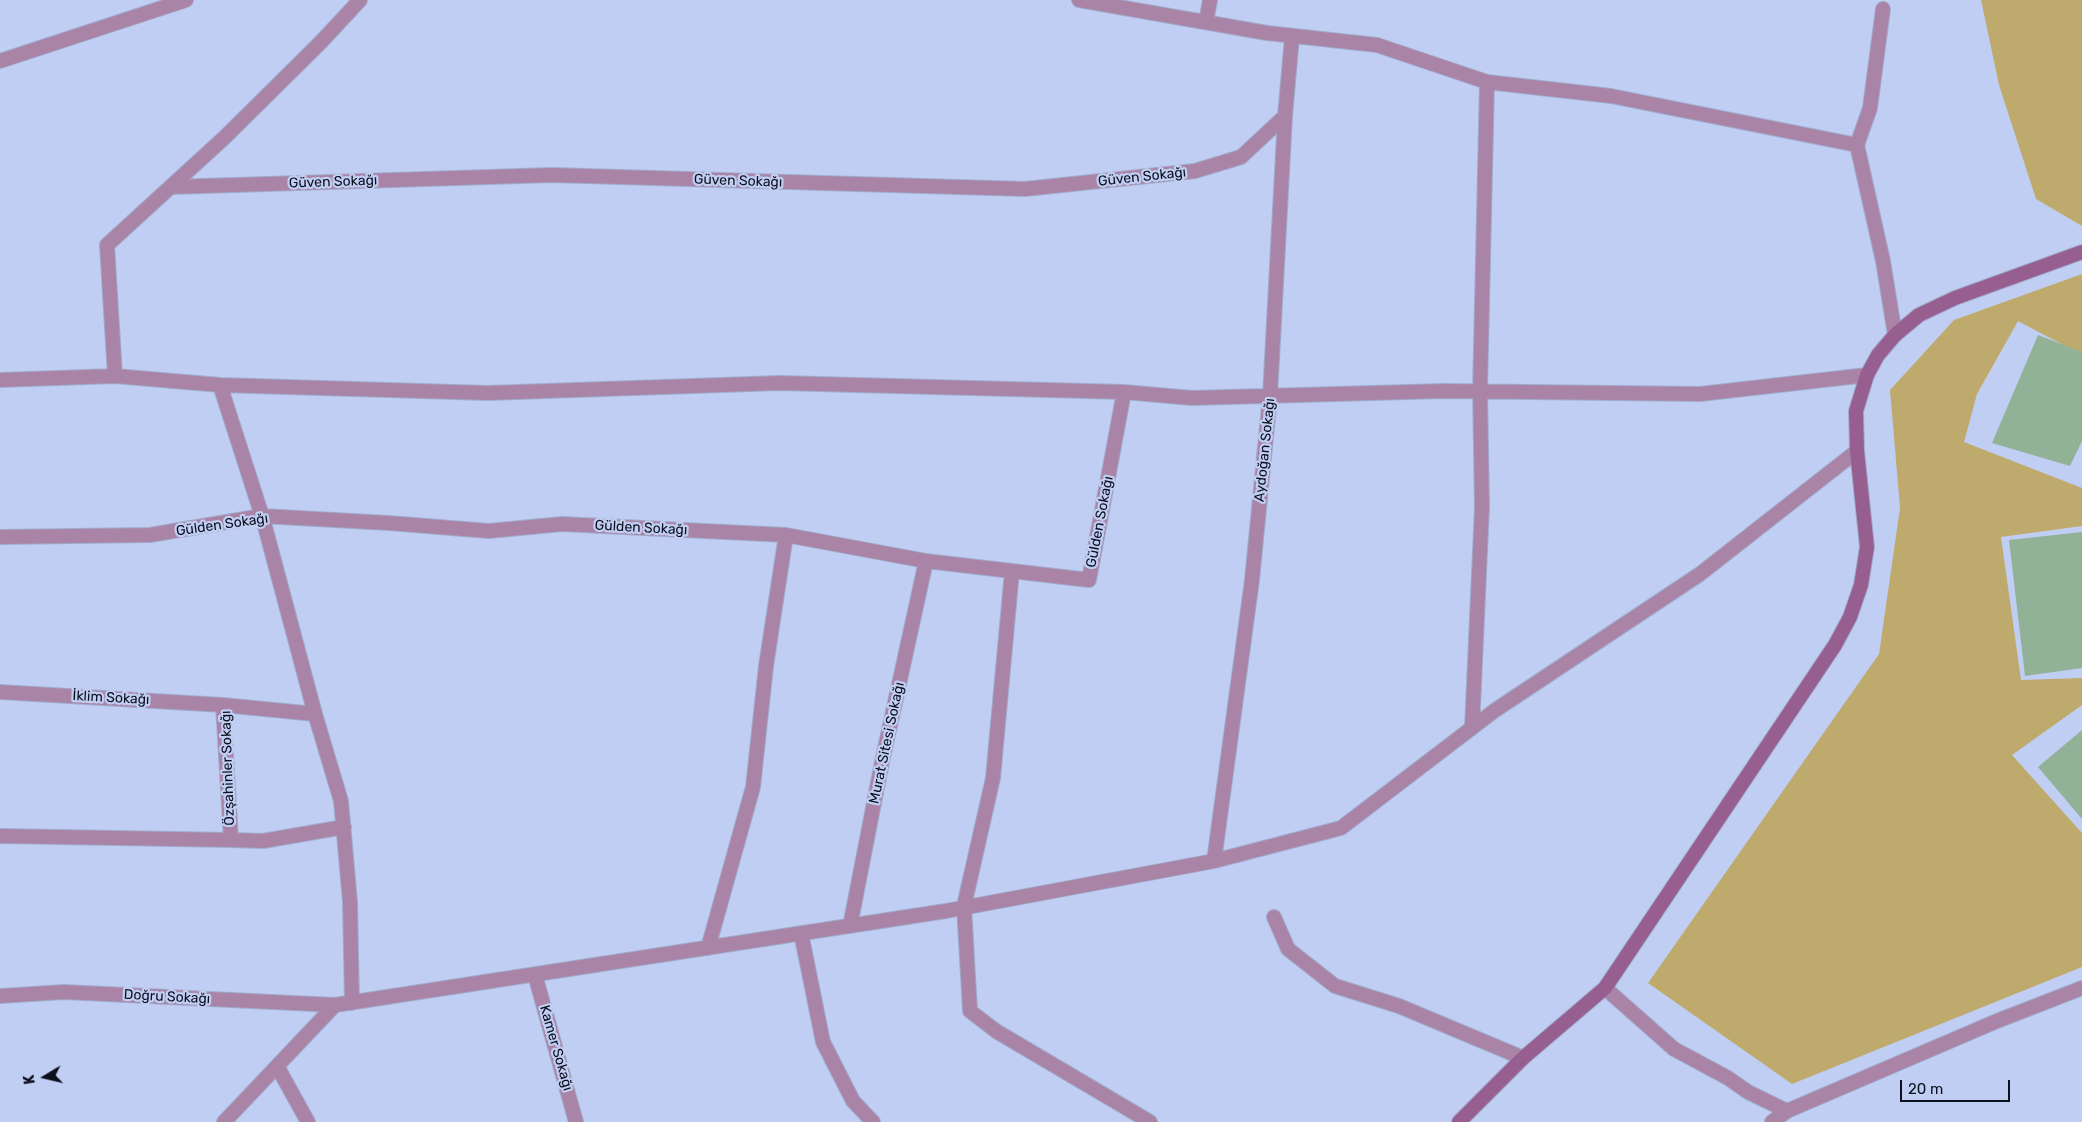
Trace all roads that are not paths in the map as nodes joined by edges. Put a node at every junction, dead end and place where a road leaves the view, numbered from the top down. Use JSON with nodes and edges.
{"nodes":[{"id":1,"x":186,"y":0,"type":"edge"},
{"id":2,"x":360,"y":0,"type":"edge"},
{"id":3,"x":1079,"y":0,"type":"edge"},
{"id":4,"x":1210,"y":0,"type":"edge"},
{"id":5,"x":1883,"y":9,"type":"dead end"},
{"id":6,"x":1206,"y":22,"type":"junction"},
{"id":7,"x":1292,"y":37,"type":"junction"},
{"id":8,"x":0,"y":61,"type":"edge"},
{"id":9,"x":1487,"y":82,"type":"junction"},
{"id":10,"x":1285,"y":116,"type":"junction"},
{"id":11,"x":1857,"y":145,"type":"junction"},
{"id":12,"x":171,"y":187,"type":"junction"},
{"id":13,"x":2082,"y":252,"type":"edge"},
{"id":14,"x":1895,"y":334,"type":"junction"},
{"id":15,"x":1867,"y":375,"type":"junction"},
{"id":16,"x":115,"y":376,"type":"junction"},
{"id":17,"x":0,"y":380,"type":"edge"},
{"id":18,"x":220,"y":385,"type":"junction"},
{"id":19,"x":1480,"y":391,"type":"junction"},
{"id":20,"x":1124,"y":392,"type":"junction"},
{"id":21,"x":1270,"y":396,"type":"junction"},
{"id":22,"x":1856,"y":452,"type":"junction"},
{"id":23,"x":262,"y":516,"type":"junction"},
{"id":24,"x":786,"y":535,"type":"junction"},
{"id":25,"x":0,"y":537,"type":"edge"},
{"id":26,"x":926,"y":561,"type":"junction"},
{"id":27,"x":1012,"y":571,"type":"junction"},
{"id":28,"x":0,"y":692,"type":"edge"},
{"id":29,"x":223,"y":705,"type":"junction"},
{"id":30,"x":314,"y":714,"type":"junction"},
{"id":31,"x":1472,"y":728,"type":"junction"},
{"id":32,"x":344,"y":827,"type":"junction"},
{"id":33,"x":0,"y":836,"type":"edge"},
{"id":34,"x":230,"y":840,"type":"junction"},
{"id":35,"x":1214,"y":861,"type":"junction"},
{"id":36,"x":964,"y":906,"type":"junction"},
{"id":37,"x":1274,"y":917,"type":"dead end"},
{"id":38,"x":850,"y":926,"type":"junction"},
{"id":39,"x":801,"y":933,"type":"junction"},
{"id":40,"x":708,"y":948,"type":"junction"},
{"id":41,"x":535,"y":974,"type":"junction"},
{"id":42,"x":1605,"y":988,"type":"junction"},
{"id":43,"x":2082,"y":988,"type":"edge"},
{"id":44,"x":0,"y":996,"type":"edge"},
{"id":45,"x":352,"y":1003,"type":"junction"},
{"id":46,"x":335,"y":1005,"type":"junction"},
{"id":47,"x":1523,"y":1058,"type":"junction"},
{"id":48,"x":277,"y":1066,"type":"junction"},
{"id":49,"x":1787,"y":1112,"type":"junction"},
{"id":50,"x":224,"y":1122,"type":"edge"},
{"id":51,"x":308,"y":1122,"type":"edge"},
{"id":52,"x":576,"y":1122,"type":"edge"},
{"id":53,"x":873,"y":1122,"type":"edge"},
{"id":54,"x":1150,"y":1122,"type":"edge"},
{"id":55,"x":1459,"y":1122,"type":"edge"},
{"id":56,"x":1772,"y":1122,"type":"edge"}],
"edges":[{"from":1,"to":8,"type":"street"},
{"from":2,"to":12,"type":"street"},
{"from":3,"to":6,"type":"street"},
{"from":4,"to":6,"type":"street"},
{"from":5,"to":11,"type":"street"},
{"from":6,"to":7,"type":"street"},
{"from":7,"to":9,"type":"street"},
{"from":7,"to":10,"type":"street","name":"Aydoğan Sokağı"},
{"from":9,"to":11,"type":"street"},
{"from":9,"to":19,"type":"street"},
{"from":10,"to":12,"type":"street","name":"Güven Sokağı"},
{"from":10,"to":21,"type":"street","name":"Aydoğan Sokağı"},
{"from":11,"to":14,"type":"street"},
{"from":12,"to":16,"type":"street"},
{"from":13,"to":14,"type":"main road"},
{"from":14,"to":15,"type":"main road"},
{"from":15,"to":19,"type":"street"},
{"from":15,"to":22,"type":"main road"},
{"from":16,"to":17,"type":"street"},
{"from":16,"to":18,"type":"street"},
{"from":18,"to":20,"type":"street"},
{"from":18,"to":23,"type":"street"},
{"from":19,"to":21,"type":"street"},
{"from":19,"to":31,"type":"street"},
{"from":20,"to":21,"type":"street"},
{"from":20,"to":27,"type":"street","name":"Gülden Sokağı"},
{"from":21,"to":35,"type":"street","name":"Aydoğan Sokağı"},
{"from":22,"to":31,"type":"street","name":"Doğru Sokağı"},
{"from":22,"to":42,"type":"main road"},
{"from":23,"to":24,"type":"street","name":"Gülden Sokağı"},
{"from":23,"to":25,"type":"street","name":"Gülden Sokağı"},
{"from":23,"to":30,"type":"street"},
{"from":24,"to":26,"type":"street","name":"Gülden Sokağı"},
{"from":24,"to":40,"type":"street"},
{"from":26,"to":27,"type":"street","name":"Gülden Sokağı"},
{"from":26,"to":38,"type":"street","name":"Murat Sitesi Sokağı"},
{"from":27,"to":36,"type":"street"},
{"from":28,"to":29,"type":"street","name":"İklim Sokağı"},
{"from":29,"to":30,"type":"street","name":"Özşahinler Sokağı"},
{"from":29,"to":34,"type":"street","name":"Özşahinler Sokağı"},
{"from":30,"to":32,"type":"street"},
{"from":31,"to":35,"type":"street","name":"Doğru Sokağı"},
{"from":32,"to":34,"type":"street"},
{"from":32,"to":45,"type":"street"},
{"from":33,"to":34,"type":"street","name":"Özşahinler Sokağı"},
{"from":35,"to":36,"type":"street","name":"Doğru Sokağı"},
{"from":36,"to":38,"type":"street","name":"Doğru Sokağı"},
{"from":36,"to":54,"type":"street"},
{"from":37,"to":47,"type":"street"},
{"from":38,"to":39,"type":"street","name":"Doğru Sokağı"},
{"from":39,"to":40,"type":"street","name":"Doğru Sokağı"},
{"from":39,"to":53,"type":"street"},
{"from":40,"to":41,"type":"street","name":"Doğru Sokağı"},
{"from":41,"to":45,"type":"street","name":"Doğru Sokağı"},
{"from":41,"to":52,"type":"street","name":"Kamer Sokağı"},
{"from":42,"to":47,"type":"main road"},
{"from":42,"to":49,"type":"street"},
{"from":43,"to":49,"type":"street"},
{"from":44,"to":46,"type":"street","name":"Doğru Sokağı"},
{"from":45,"to":46,"type":"street","name":"Doğru Sokağı"},
{"from":46,"to":48,"type":"street"},
{"from":47,"to":55,"type":"main road"},
{"from":48,"to":50,"type":"street"},
{"from":48,"to":51,"type":"street"},
{"from":49,"to":56,"type":"street"}]}
